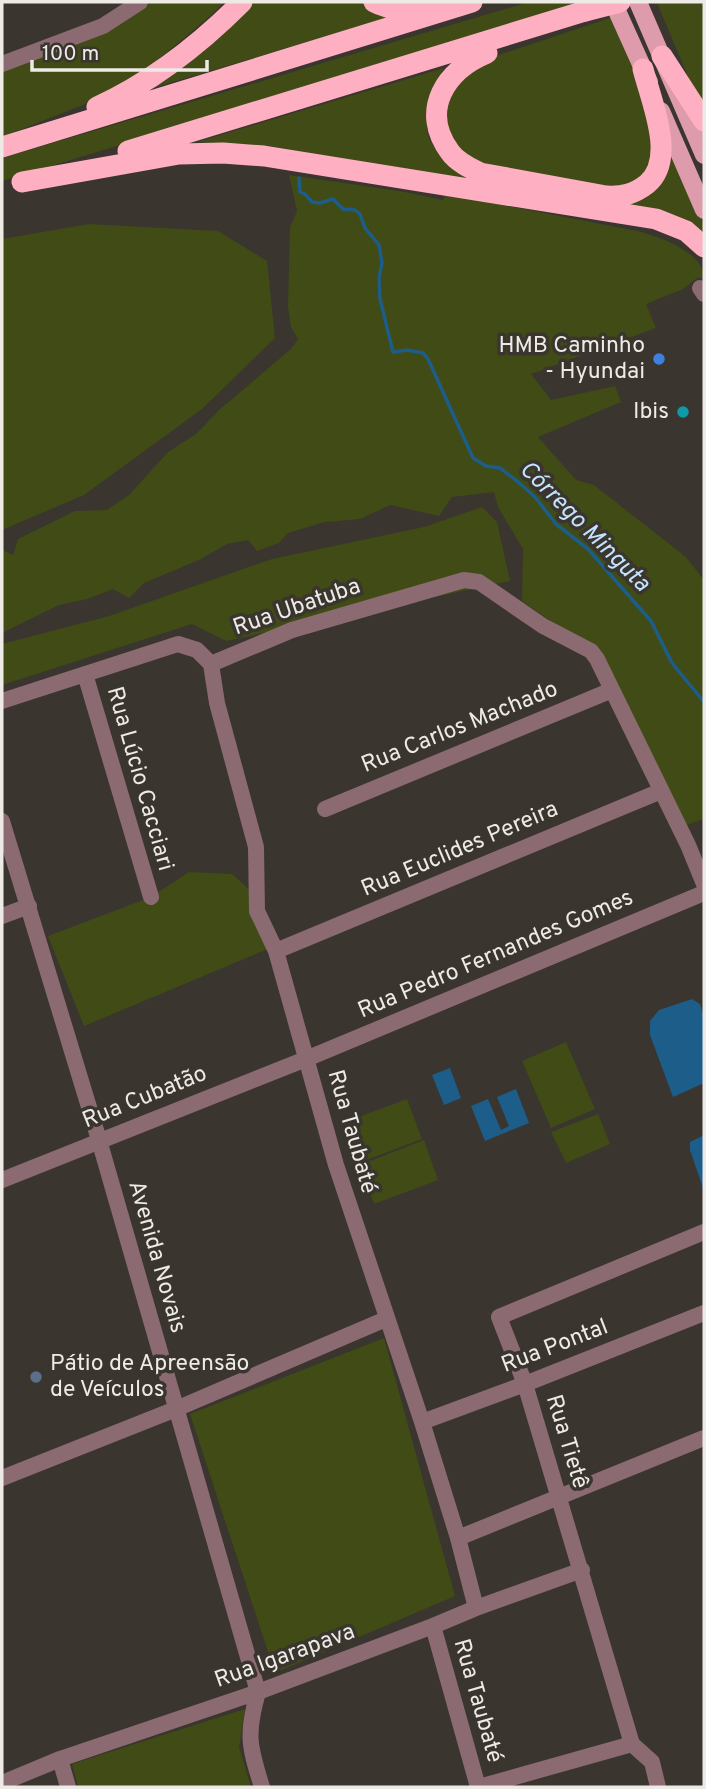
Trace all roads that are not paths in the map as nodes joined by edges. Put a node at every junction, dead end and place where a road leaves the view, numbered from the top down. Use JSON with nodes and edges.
{"nodes":[{"id":1,"x":140,"y":2,"type":"edge"},
{"id":2,"x":242,"y":2,"type":"edge"},
{"id":3,"x":374,"y":2,"type":"edge"},
{"id":4,"x":452,"y":2,"type":"edge"},
{"id":5,"x":472,"y":2,"type":"edge"},
{"id":6,"x":613,"y":2,"type":"edge"},
{"id":7,"x":620,"y":2,"type":"edge"},
{"id":8,"x":638,"y":2,"type":"edge"},
{"id":9,"x":579,"y":14,"type":"junction"},
{"id":10,"x":662,"y":55,"type":"junction"},
{"id":11,"x":2,"y":64,"type":"edge"},
{"id":12,"x":643,"y":69,"type":"junction"},
{"id":13,"x":704,"y":121,"type":"edge"},
{"id":14,"x":27,"y":139,"type":"junction"},
{"id":15,"x":2,"y":147,"type":"edge"},
{"id":16,"x":704,"y":155,"type":"edge"},
{"id":17,"x":12,"y":185,"type":"edge"},
{"id":18,"x":704,"y":211,"type":"edge"},
{"id":19,"x":704,"y":247,"type":"edge"},
{"id":20,"x":211,"y":664,"type":"junction"},
{"id":21,"x":85,"y":674,"type":"junction"},
{"id":22,"x":612,"y":690,"type":"junction"},
{"id":23,"x":2,"y":701,"type":"edge"},
{"id":24,"x":661,"y":791,"type":"junction"},
{"id":25,"x":325,"y":809,"type":"dead end"},
{"id":26,"x":2,"y":821,"type":"edge"},
{"id":27,"x":704,"y":838,"type":"edge"},
{"id":28,"x":688,"y":845,"type":"junction"},
{"id":29,"x":704,"y":884,"type":"edge"},
{"id":30,"x":704,"y":893,"type":"edge"},
{"id":31,"x":150,"y":897,"type":"dead end"},
{"id":32,"x":29,"y":906,"type":"junction"},
{"id":33,"x":2,"y":916,"type":"edge"},
{"id":34,"x":276,"y":951,"type":"junction"},
{"id":35,"x":306,"y":1059,"type":"junction"},
{"id":36,"x":99,"y":1140,"type":"junction"},
{"id":37,"x":2,"y":1180,"type":"edge"},
{"id":38,"x":704,"y":1232,"type":"edge"},
{"id":39,"x":704,"y":1313,"type":"edge"},
{"id":40,"x":386,"y":1319,"type":"junction"},
{"id":41,"x":524,"y":1384,"type":"junction"},
{"id":42,"x":176,"y":1409,"type":"junction"},
{"id":43,"x":422,"y":1422,"type":"junction"},
{"id":44,"x":704,"y":1438,"type":"edge"},
{"id":45,"x":2,"y":1478,"type":"edge"},
{"id":46,"x":559,"y":1496,"type":"junction"},
{"id":47,"x":458,"y":1538,"type":"junction"},
{"id":48,"x":582,"y":1570,"type":"junction"},
{"id":49,"x":476,"y":1608,"type":"junction"},
{"id":50,"x":433,"y":1626,"type":"junction"},
{"id":51,"x":258,"y":1692,"type":"junction"},
{"id":52,"x":632,"y":1744,"type":"junction"},
{"id":53,"x":60,"y":1759,"type":"junction"},
{"id":54,"x":10,"y":1783,"type":"edge"},
{"id":55,"x":68,"y":1787,"type":"edge"},
{"id":56,"x":262,"y":1787,"type":"edge"},
{"id":57,"x":478,"y":1787,"type":"edge"},
{"id":58,"x":658,"y":1787,"type":"edge"}],
"edges":[{"from":1,"to":11,"type":"street"},
{"from":2,"to":14,"type":"highway"},
{"from":3,"to":4,"type":"highway"},
{"from":5,"to":14,"type":"highway"},
{"from":6,"to":12,"type":"main road"},
{"from":7,"to":9,"type":"highway","bridge":true},
{"from":8,"to":10,"type":"main road"},
{"from":9,"to":12,"type":"highway"},
{"from":9,"to":17,"type":"highway"},
{"from":10,"to":13,"type":"highway"},
{"from":10,"to":16,"type":"main road"},
{"from":12,"to":18,"type":"main road"},
{"from":14,"to":15,"type":"highway"},
{"from":17,"to":19,"type":"highway"},
{"from":20,"to":21,"type":"street"},
{"from":20,"to":22,"type":"street","name":"Rua Ubatuba"},
{"from":20,"to":34,"type":"street","name":"Rua Taubaté"},
{"from":21,"to":23,"type":"street"},
{"from":21,"to":31,"type":"street","name":"Rua Lúcio Cacciari"},
{"from":22,"to":24,"type":"street"},
{"from":22,"to":25,"type":"street","name":"Rua Carlos Machado"},
{"from":24,"to":28,"type":"street"},
{"from":24,"to":34,"type":"street","name":"Rua Euclides Pereira"},
{"from":26,"to":32,"type":"street","name":"Avenida Novais"},
{"from":27,"to":28,"type":"street"},
{"from":28,"to":29,"type":"street"},
{"from":30,"to":35,"type":"street","name":"Rua Pedro Fernandes Gomes"},
{"from":32,"to":33,"type":"street"},
{"from":32,"to":36,"type":"street","name":"Avenida Novais"},
{"from":34,"to":35,"type":"street","name":"Rua Taubaté"},
{"from":35,"to":36,"type":"street","name":"Rua Cubatão"},
{"from":35,"to":40,"type":"street","name":"Rua Taubaté"},
{"from":36,"to":37,"type":"street","name":"Rua Cubatão"},
{"from":36,"to":42,"type":"street","name":"Avenida Novais"},
{"from":38,"to":41,"type":"street","name":"Rua Tietê"},
{"from":39,"to":41,"type":"street","name":"Rua Pontal"},
{"from":40,"to":42,"type":"street"},
{"from":40,"to":43,"type":"street","name":"Rua Taubaté"},
{"from":41,"to":43,"type":"street","name":"Rua Pontal"},
{"from":41,"to":46,"type":"street","name":"Rua Tietê"},
{"from":42,"to":45,"type":"street"},
{"from":42,"to":51,"type":"street","name":"Avenida Novais"},
{"from":43,"to":47,"type":"street","name":"Rua Taubaté"},
{"from":44,"to":46,"type":"street"},
{"from":46,"to":47,"type":"street"},
{"from":46,"to":48,"type":"street","name":"Rua Tietê"},
{"from":47,"to":49,"type":"street","name":"Rua Taubaté"},
{"from":48,"to":49,"type":"street","name":"Rua Igarapava"},
{"from":48,"to":52,"type":"street","name":"Rua Tietê"},
{"from":49,"to":50,"type":"street","name":"Rua Igarapava"},
{"from":50,"to":51,"type":"street","name":"Rua Igarapava"},
{"from":50,"to":57,"type":"street","name":"Rua Taubaté"},
{"from":51,"to":53,"type":"street","name":"Rua Igarapava"},
{"from":51,"to":56,"type":"street"},
{"from":52,"to":57,"type":"street"},
{"from":52,"to":58,"type":"street","name":"Rua Tietê"},
{"from":53,"to":54,"type":"street","name":"Rua Igarapava"},
{"from":53,"to":55,"type":"street"}]}
